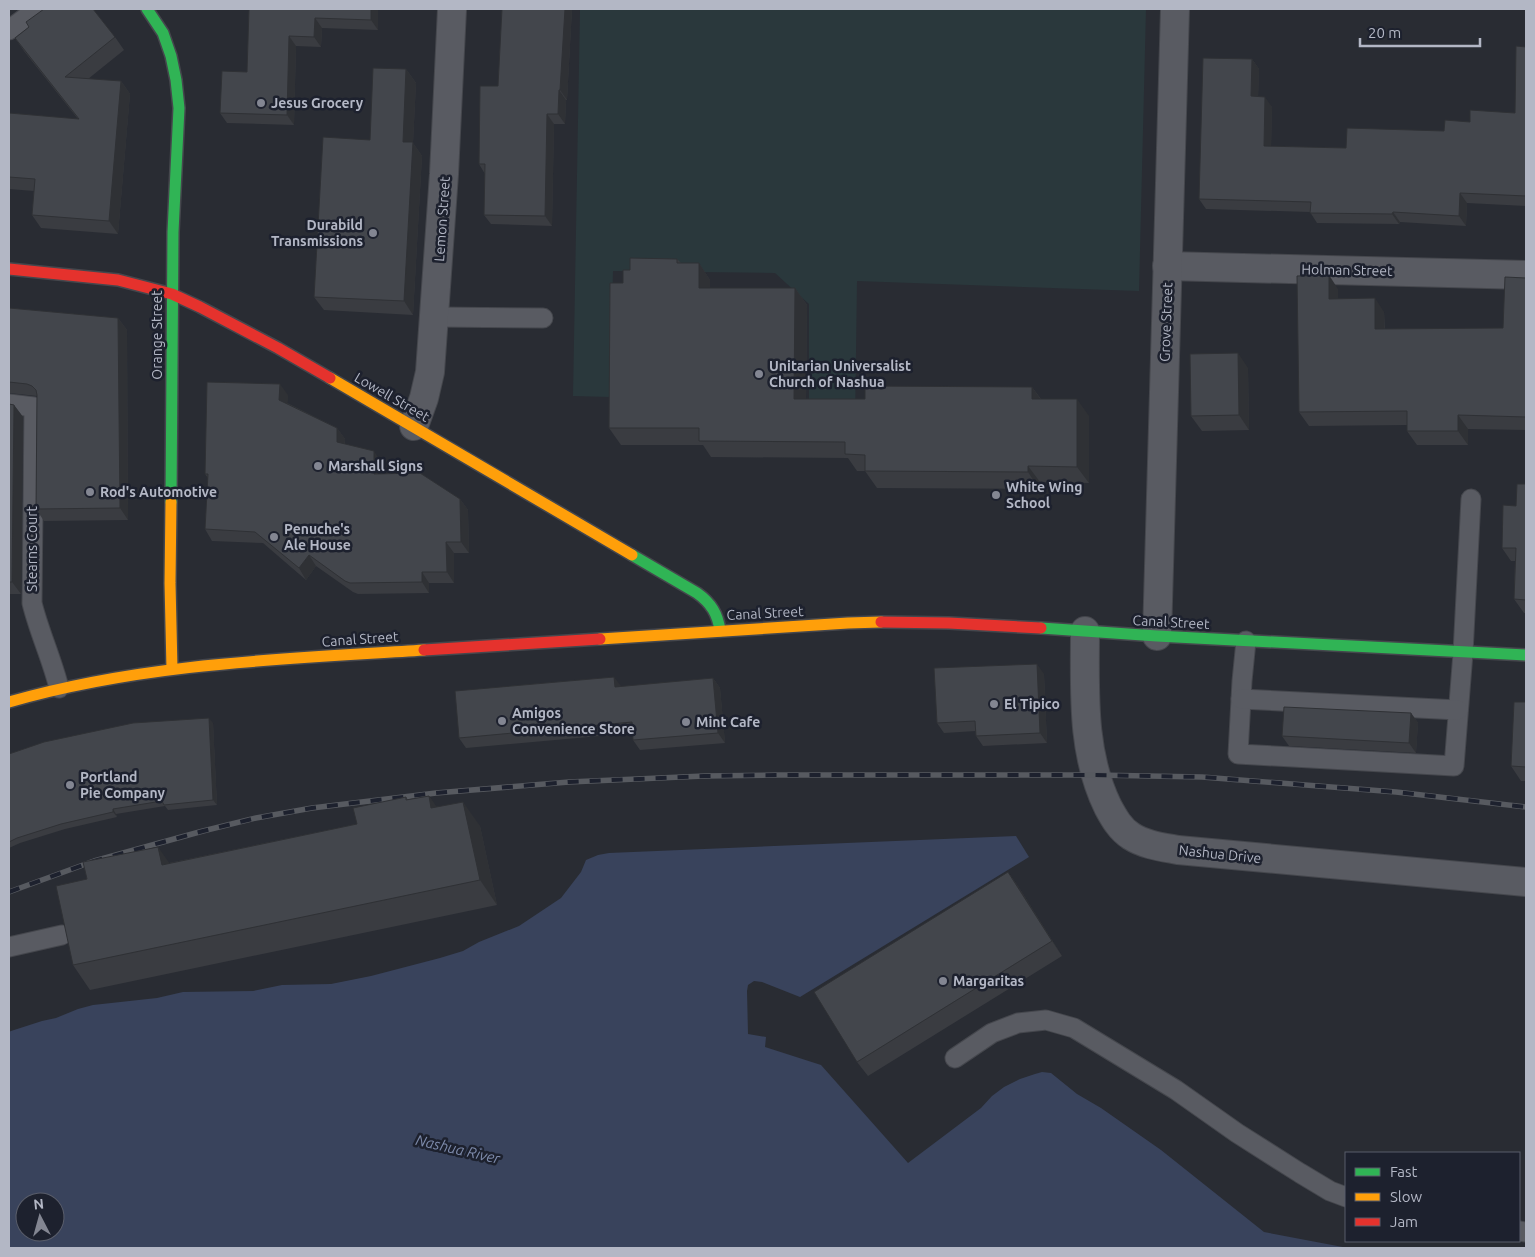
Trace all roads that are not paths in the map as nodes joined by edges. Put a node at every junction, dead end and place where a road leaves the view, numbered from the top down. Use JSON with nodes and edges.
{"nodes":[{"id":1,"x":37,"y":9,"type":"edge"},
{"id":2,"x":147,"y":9,"type":"edge"},
{"id":3,"x":452,"y":9,"type":"edge"},
{"id":4,"x":1175,"y":9,"type":"edge"},
{"id":5,"x":9,"y":30,"type":"edge"},
{"id":6,"x":1167,"y":266,"type":"junction"},
{"id":7,"x":9,"y":268,"type":"edge"},
{"id":8,"x":1526,"y":275,"type":"edge"},
{"id":9,"x":172,"y":294,"type":"junction"},
{"id":10,"x":435,"y":317,"type":"junction"},
{"id":11,"x":543,"y":318,"type":"dead end"},
{"id":12,"x":9,"y":404,"type":"edge"},
{"id":13,"x":414,"y":426,"type":"junction"},
{"id":14,"x":1471,"y":499,"type":"dead end"},
{"id":15,"x":720,"y":631,"type":"junction"},
{"id":16,"x":1085,"y":631,"type":"junction"},
{"id":17,"x":1157,"y":636,"type":"junction"},
{"id":18,"x":1246,"y":641,"type":"junction"},
{"id":19,"x":1463,"y":653,"type":"junction"},
{"id":20,"x":1526,"y":655,"type":"edge"},
{"id":21,"x":172,"y":669,"type":"junction"},
{"id":22,"x":59,"y":688,"type":"junction"},
{"id":23,"x":1241,"y":699,"type":"junction"},
{"id":24,"x":9,"y":702,"type":"edge"},
{"id":25,"x":1458,"y":710,"type":"junction"},
{"id":26,"x":1526,"y":882,"type":"edge"},
{"id":27,"x":62,"y":935,"type":"edge"},
{"id":28,"x":9,"y":947,"type":"edge"},
{"id":29,"x":954,"y":1058,"type":"dead end"},
{"id":30,"x":1345,"y":1198,"type":"edge"}],
"edges":[{"from":1,"to":5,"type":"lane"},
{"from":2,"to":9,"type":"street","name":"Orange Street"},
{"from":3,"to":10,"type":"street","name":"Lemon Street"},
{"from":4,"to":6,"type":"street","name":"Grove Street"},
{"from":6,"to":8,"type":"street","name":"Holman Street"},
{"from":6,"to":17,"type":"street","name":"Grove Street"},
{"from":7,"to":9,"type":"street","name":"Lowell Street"},
{"from":9,"to":13,"type":"street","name":"Lowell Street"},
{"from":9,"to":21,"type":"street","name":"Orange Street"},
{"from":10,"to":11,"type":"lane"},
{"from":10,"to":13,"type":"street","name":"Lemon Street"},
{"from":12,"to":22,"type":"lane","name":"Stearns Court"},
{"from":13,"to":15,"type":"street","name":"Lowell Street"},
{"from":14,"to":19,"type":"lane"},
{"from":15,"to":16,"type":"street","name":"Canal Street"},
{"from":15,"to":21,"type":"street","name":"Canal Street"},
{"from":16,"to":17,"type":"street","name":"Canal Street"},
{"from":16,"to":26,"type":"street","name":"Nashua Drive"},
{"from":17,"to":18,"type":"street","name":"Canal Street"},
{"from":18,"to":19,"type":"street","name":"Canal Street"},
{"from":18,"to":23,"type":"lane"},
{"from":19,"to":20,"type":"street","name":"Canal Street"},
{"from":19,"to":25,"type":"lane"},
{"from":21,"to":22,"type":"street","name":"Canal Street"},
{"from":22,"to":24,"type":"street","name":"Canal Street"},
{"from":23,"to":25,"type":"lane"},
{"from":23,"to":25,"type":"lane"},
{"from":27,"to":28,"type":"lane"},
{"from":29,"to":30,"type":"lane"}]}
